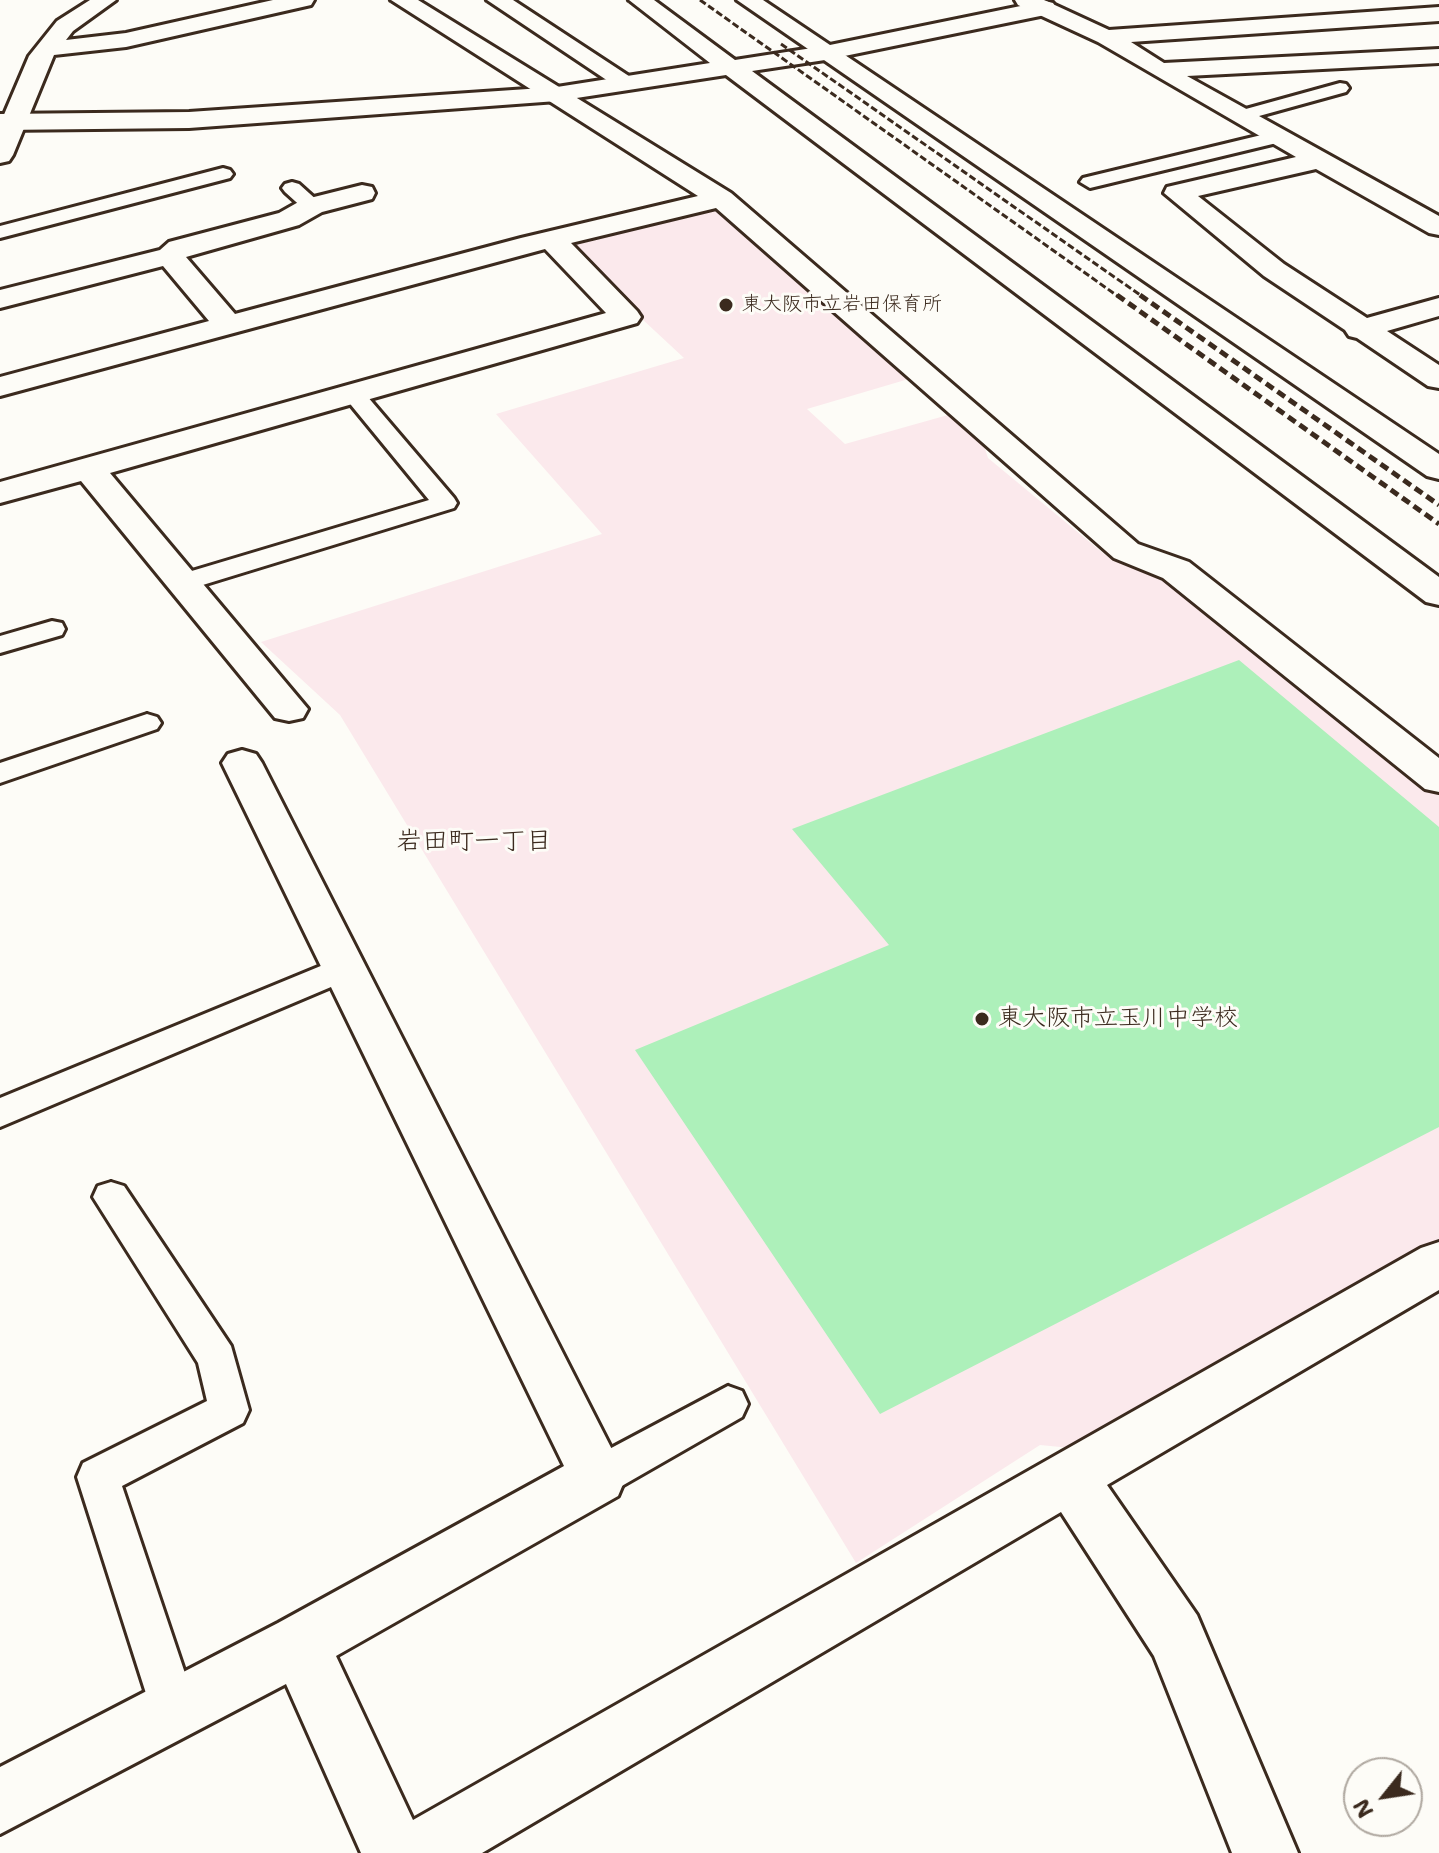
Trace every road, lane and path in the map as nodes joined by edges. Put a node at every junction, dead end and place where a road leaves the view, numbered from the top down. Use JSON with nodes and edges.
{"nodes":[{"id":1,"x":105,"y":0,"type":"edge"},
{"id":2,"x":303,"y":0,"type":"edge"},
{"id":3,"x":384,"y":0,"type":"edge"},
{"id":4,"x":401,"y":0,"type":"edge"},
{"id":5,"x":498,"y":0,"type":"edge"},
{"id":6,"x":640,"y":0,"type":"edge"},
{"id":7,"x":748,"y":0,"type":"edge"},
{"id":8,"x":1283,"y":0,"type":"edge"},
{"id":9,"x":1036,"y":4,"type":"edge"},
{"id":10,"x":1439,"y":14,"type":"edge"},
{"id":11,"x":1309,"y":23,"type":"junction"},
{"id":12,"x":1106,"y":37,"type":"junction"},
{"id":13,"x":47,"y":49,"type":"junction"},
{"id":14,"x":825,"y":53,"type":"junction"},
{"id":15,"x":1439,"y":56,"type":"edge"},
{"id":16,"x":730,"y":67,"type":"junction"},
{"id":17,"x":1159,"y":70,"type":"junction"},
{"id":18,"x":626,"y":82,"type":"junction"},
{"id":19,"x":1340,"y":88,"type":"dead end"},
{"id":20,"x":557,"y":94,"type":"junction"},
{"id":21,"x":1241,"y":116,"type":"junction"},
{"id":22,"x":6,"y":122,"type":"edge"},
{"id":23,"x":1278,"y":137,"type":"junction"},
{"id":24,"x":0,"y":155,"type":"edge"},
{"id":25,"x":1319,"y":160,"type":"junction"},
{"id":26,"x":223,"y":174,"type":"dead end"},
{"id":27,"x":1090,"y":182,"type":"dead end"},
{"id":28,"x":362,"y":193,"type":"dead end"},
{"id":29,"x":721,"y":199,"type":"junction"},
{"id":30,"x":1439,"y":227,"type":"edge"},
{"id":31,"x":0,"y":232,"type":"edge"},
{"id":32,"x":553,"y":241,"type":"junction"},
{"id":33,"x":170,"y":256,"type":"junction"},
{"id":34,"x":0,"y":299,"type":"edge"},
{"id":35,"x":1439,"y":307,"type":"edge"},
{"id":36,"x":229,"y":326,"type":"junction"},
{"id":37,"x":1360,"y":330,"type":"junction"},
{"id":38,"x":1439,"y":379,"type":"edge"},
{"id":39,"x":0,"y":387,"type":"edge"},
{"id":40,"x":353,"y":394,"type":"junction"},
{"id":41,"x":89,"y":469,"type":"junction"},
{"id":42,"x":1439,"y":469,"type":"edge"},
{"id":43,"x":0,"y":493,"type":"edge"},
{"id":44,"x":184,"y":582,"type":"junction"},
{"id":45,"x":1439,"y":594,"type":"edge"},
{"id":46,"x":52,"y":629,"type":"dead end"},
{"id":47,"x":0,"y":645,"type":"edge"},
{"id":48,"x":289,"y":709,"type":"dead end"},
{"id":49,"x":147,"y":723,"type":"dead end"},
{"id":50,"x":242,"y":763,"type":"dead end"},
{"id":51,"x":0,"y":773,"type":"edge"},
{"id":52,"x":1439,"y":779,"type":"edge"},
{"id":53,"x":345,"y":968,"type":"junction"},
{"id":54,"x":0,"y":1113,"type":"edge"},
{"id":55,"x":111,"y":1197,"type":"dead end"},
{"id":56,"x":1439,"y":1264,"type":"edge"},
{"id":57,"x":728,"y":1404,"type":"dead end"},
{"id":58,"x":598,"y":1477,"type":"junction"},
{"id":59,"x":1086,"y":1503,"type":"dead end"},
{"id":60,"x":299,"y":1644,"type":"junction"},
{"id":61,"x":174,"y":1709,"type":"junction"},
{"id":62,"x":0,"y":1802,"type":"edge"},
{"id":63,"x":395,"y":1853,"type":"edge"},
{"id":64,"x":419,"y":1853,"type":"edge"},
{"id":65,"x":1265,"y":1853,"type":"edge"}],
"edges":[{"from":1,"to":13,"type":"street"},
{"from":2,"to":13,"type":"street"},
{"from":3,"to":4,"type":"street"},
{"from":4,"to":20,"type":"street"},
{"from":5,"to":18,"type":"street"},
{"from":6,"to":16,"type":"street"},
{"from":7,"to":14,"type":"street"},
{"from":8,"to":11,"type":"street"},
{"from":9,"to":12,"type":"street"},
{"from":9,"to":14,"type":"street"},
{"from":10,"to":11,"type":"street"},
{"from":11,"to":12,"type":"street"},
{"from":12,"to":17,"type":"street"},
{"from":13,"to":22,"type":"street"},
{"from":14,"to":16,"type":"street"},
{"from":14,"to":42,"type":"street"},
{"from":15,"to":17,"type":"street"},
{"from":16,"to":18,"type":"street"},
{"from":16,"to":45,"type":"street"},
{"from":17,"to":21,"type":"street"},
{"from":18,"to":20,"type":"street"},
{"from":19,"to":21,"type":"lane"},
{"from":20,"to":22,"type":"street"},
{"from":20,"to":29,"type":"street"},
{"from":21,"to":23,"type":"street"},
{"from":22,"to":24,"type":"street"},
{"from":23,"to":25,"type":"street"},
{"from":23,"to":27,"type":"lane"},
{"from":25,"to":30,"type":"street"},
{"from":25,"to":37,"type":"street"},
{"from":26,"to":31,"type":"lane"},
{"from":28,"to":33,"type":"street"},
{"from":29,"to":32,"type":"street"},
{"from":29,"to":52,"type":"street"},
{"from":32,"to":36,"type":"street"},
{"from":32,"to":40,"type":"street"},
{"from":33,"to":34,"type":"street"},
{"from":33,"to":36,"type":"street"},
{"from":35,"to":37,"type":"street"},
{"from":36,"to":39,"type":"street"},
{"from":37,"to":38,"type":"street"},
{"from":40,"to":41,"type":"street"},
{"from":40,"to":44,"type":"lane"},
{"from":41,"to":43,"type":"street"},
{"from":41,"to":44,"type":"street"},
{"from":44,"to":48,"type":"street"},
{"from":46,"to":47,"type":"lane"},
{"from":49,"to":51,"type":"lane"},
{"from":50,"to":53,"type":"street"},
{"from":53,"to":54,"type":"lane"},
{"from":53,"to":58,"type":"street"},
{"from":55,"to":61,"type":"lane"},
{"from":56,"to":64,"type":"street"},
{"from":57,"to":58,"type":"lane"},
{"from":58,"to":60,"type":"street"},
{"from":59,"to":65,"type":"street"},
{"from":60,"to":61,"type":"street"},
{"from":60,"to":63,"type":"street"},
{"from":61,"to":62,"type":"street"}]}
